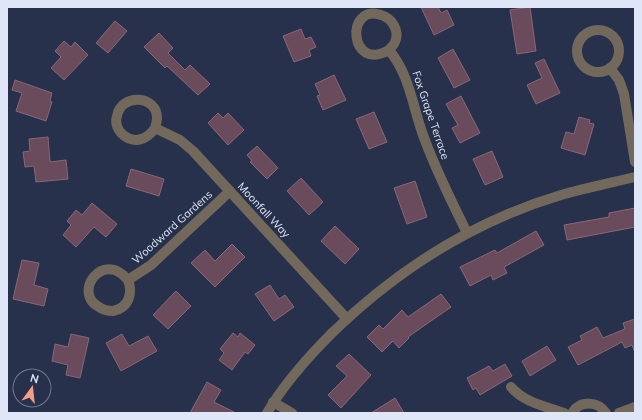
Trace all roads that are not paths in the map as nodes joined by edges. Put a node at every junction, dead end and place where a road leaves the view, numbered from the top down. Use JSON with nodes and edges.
{"nodes":[{"id":1,"x":390,"y":50,"type":"junction"},
{"id":2,"x":610,"y":68,"type":"junction"},
{"id":3,"x":155,"y":128,"type":"junction"},
{"id":4,"x":635,"y":162,"type":"edge"},
{"id":5,"x":635,"y":177,"type":"edge"},
{"id":6,"x":230,"y":191,"type":"junction"},
{"id":7,"x":467,"y":233,"type":"junction"},
{"id":8,"x":128,"y":280,"type":"junction"},
{"id":9,"x":348,"y":318,"type":"junction"},
{"id":10,"x":511,"y":387,"type":"dead end"},
{"id":11,"x":274,"y":402,"type":"junction"},
{"id":12,"x":635,"y":407,"type":"edge"},
{"id":13,"x":267,"y":413,"type":"edge"},
{"id":14,"x":292,"y":413,"type":"edge"},
{"id":15,"x":564,"y":413,"type":"edge"},
{"id":16,"x":572,"y":413,"type":"edge"},
{"id":17,"x":606,"y":413,"type":"edge"},
{"id":18,"x":619,"y":413,"type":"edge"}],
"edges":[{"from":1,"to":1,"type":"street"},
{"from":1,"to":7,"type":"street","name":"Fox Grape Terrace"},
{"from":2,"to":2,"type":"street"},
{"from":2,"to":4,"type":"street"},
{"from":3,"to":3,"type":"street"},
{"from":3,"to":6,"type":"street","name":"Moonfall Way"},
{"from":5,"to":7,"type":"street"},
{"from":6,"to":8,"type":"street","name":"Woodward Gardens"},
{"from":6,"to":9,"type":"street","name":"Moonfall Way"},
{"from":7,"to":9,"type":"street"},
{"from":8,"to":8,"type":"street","name":"Woodward Gardens"},
{"from":9,"to":11,"type":"street"},
{"from":10,"to":15,"type":"street"},
{"from":11,"to":13,"type":"street"},
{"from":11,"to":14,"type":"street"},
{"from":12,"to":18,"type":"street"},
{"from":16,"to":17,"type":"street"}]}
